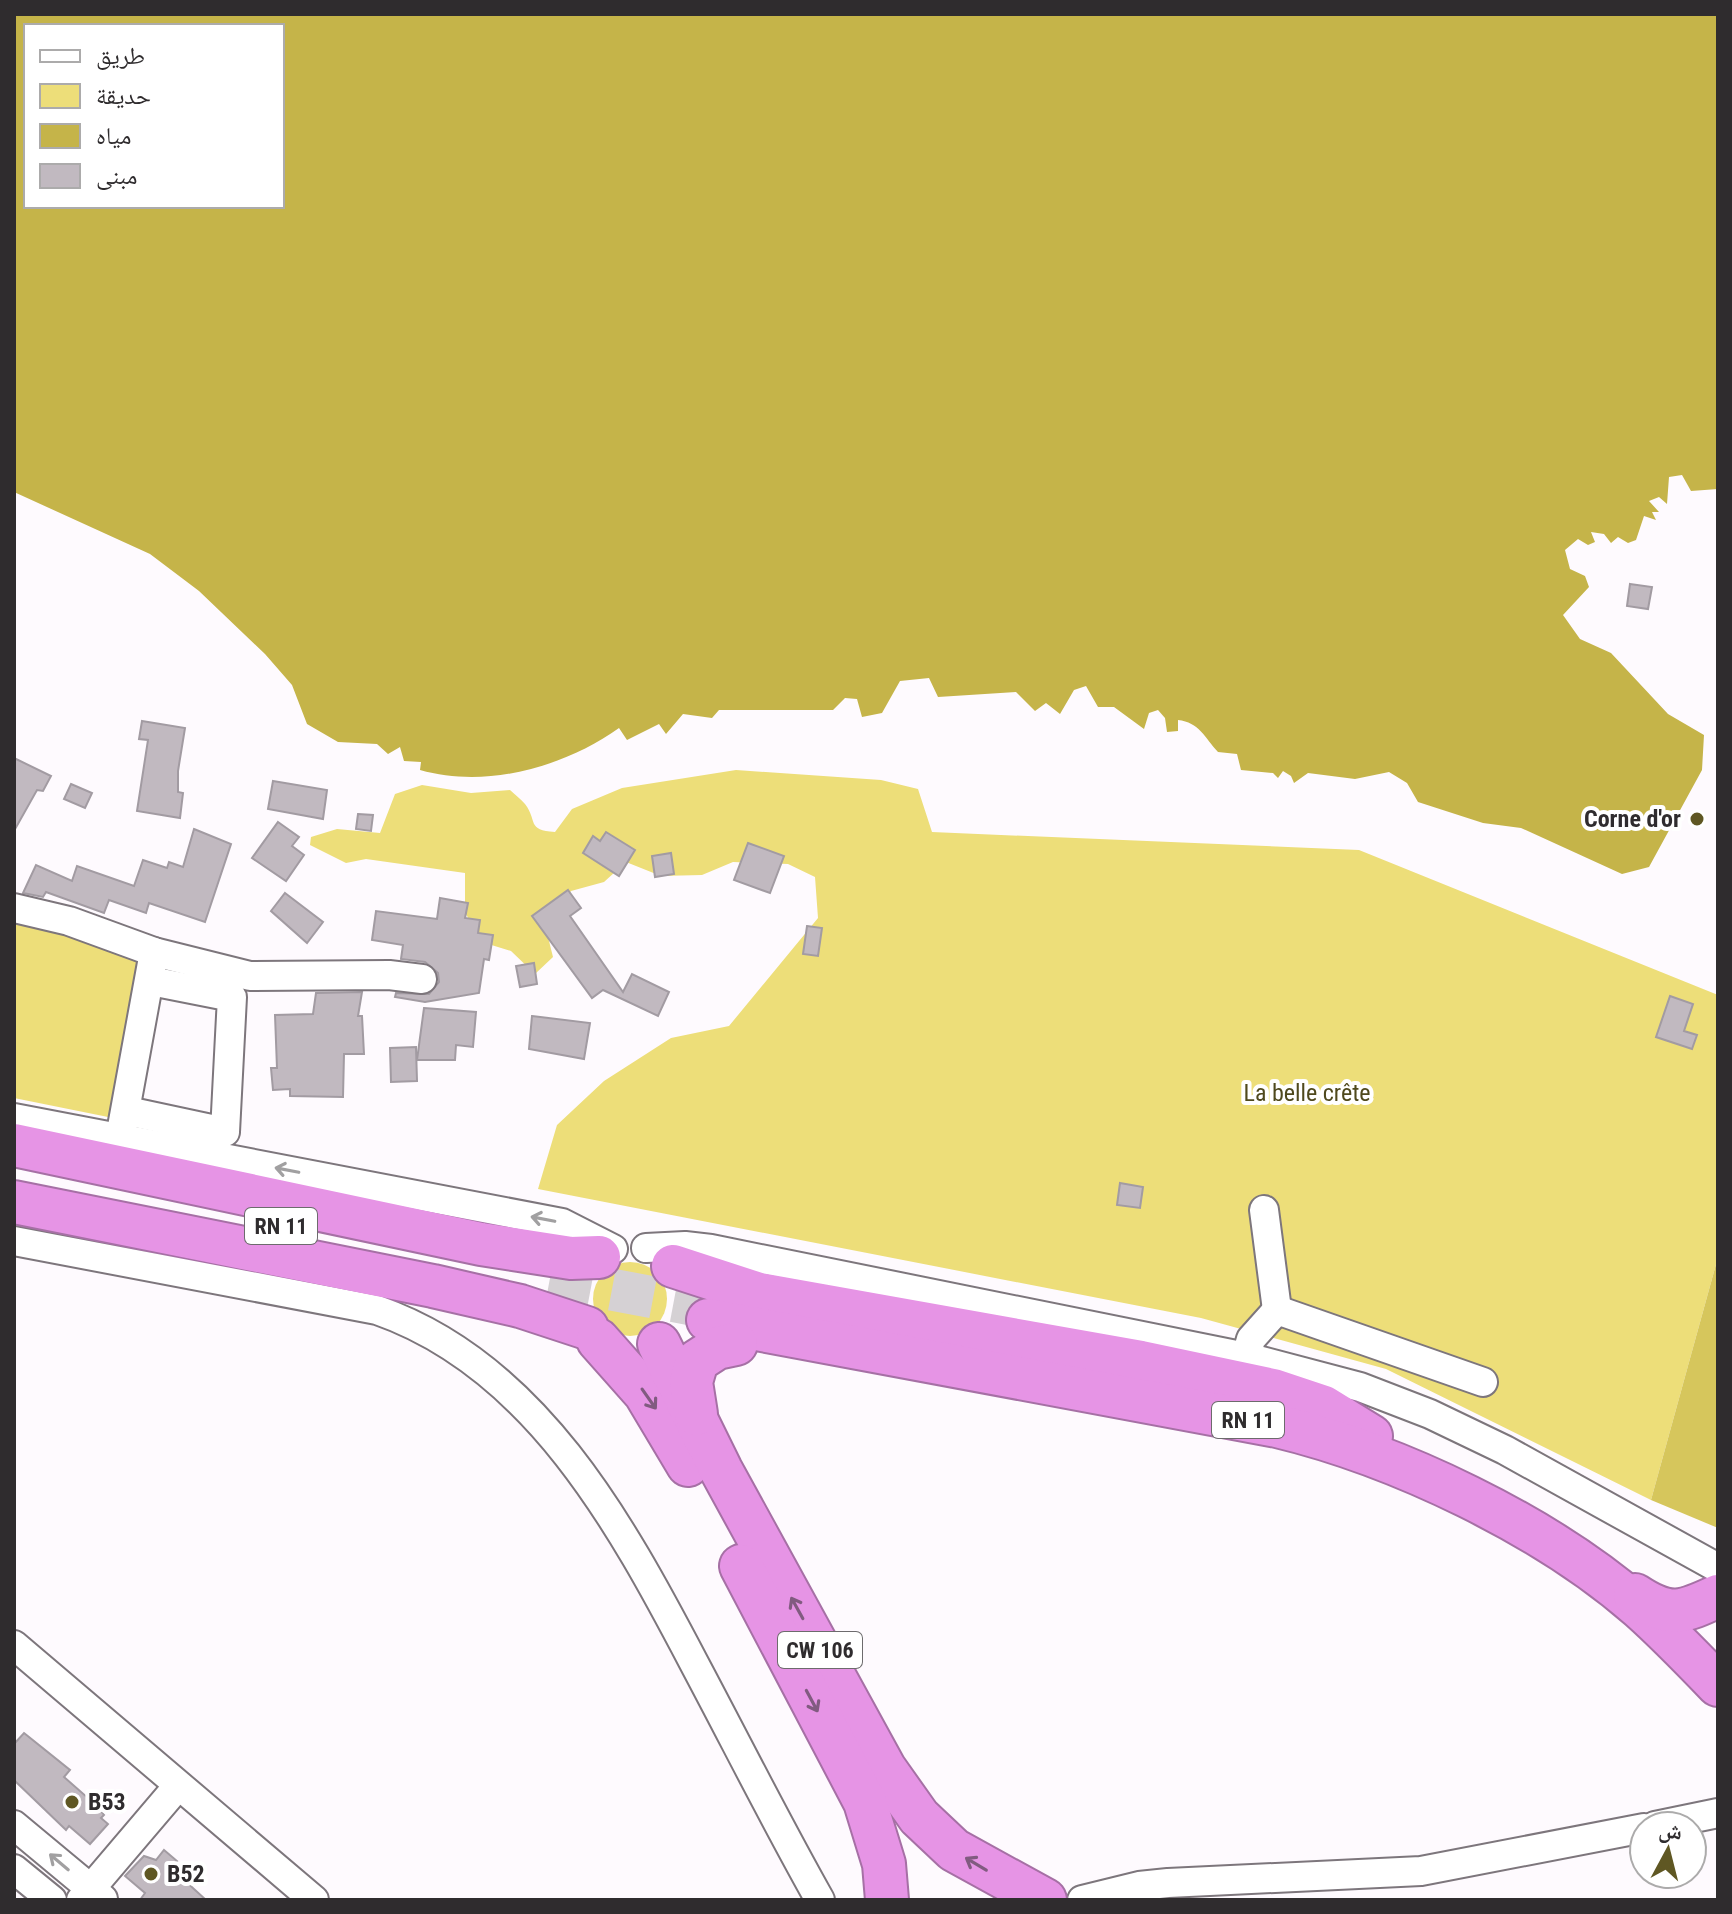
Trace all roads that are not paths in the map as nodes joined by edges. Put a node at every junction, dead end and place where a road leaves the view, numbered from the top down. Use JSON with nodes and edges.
{"nodes":[{"id":1,"x":14,"y":908,"type":"edge"},
{"id":2,"x":154,"y":952,"type":"junction"},
{"id":3,"x":422,"y":979,"type":"dead end"},
{"id":4,"x":151,"y":981,"type":"junction"},
{"id":5,"x":127,"y":1111,"type":"junction"},
{"id":6,"x":14,"y":1118,"type":"edge"},
{"id":7,"x":120,"y":1138,"type":"junction"},
{"id":8,"x":14,"y":1145,"type":"edge"},
{"id":9,"x":14,"y":1167,"type":"edge"},
{"id":10,"x":14,"y":1187,"type":"edge"},
{"id":11,"x":14,"y":1202,"type":"edge"},
{"id":12,"x":1264,"y":1210,"type":"dead end"},
{"id":13,"x":14,"y":1241,"type":"edge"},
{"id":14,"x":633,"y":1255,"type":"junction"},
{"id":15,"x":1277,"y":1310,"type":"junction"},
{"id":16,"x":697,"y":1330,"type":"junction"},
{"id":17,"x":592,"y":1334,"type":"junction"},
{"id":18,"x":1246,"y":1357,"type":"junction"},
{"id":19,"x":1483,"y":1382,"type":"dead end"},
{"id":20,"x":701,"y":1430,"type":"junction"},
{"id":21,"x":1362,"y":1442,"type":"junction"},
{"id":22,"x":1718,"y":1568,"type":"edge"},
{"id":23,"x":1612,"y":1586,"type":"junction"},
{"id":24,"x":1700,"y":1605,"type":"edge"},
{"id":25,"x":14,"y":1645,"type":"edge"},
{"id":26,"x":1718,"y":1655,"type":"edge"},
{"id":27,"x":1718,"y":1685,"type":"edge"},
{"id":28,"x":178,"y":1786,"type":"junction"},
{"id":29,"x":14,"y":1825,"type":"edge"},
{"id":30,"x":1628,"y":1831,"type":"edge"},
{"id":31,"x":14,"y":1869,"type":"edge"},
{"id":32,"x":92,"y":1896,"type":"edge"},
{"id":33,"x":52,"y":1900,"type":"edge"},
{"id":34,"x":314,"y":1900,"type":"edge"},
{"id":35,"x":820,"y":1900,"type":"edge"},
{"id":36,"x":887,"y":1900,"type":"edge"},
{"id":37,"x":992,"y":1900,"type":"edge"},
{"id":38,"x":1044,"y":1900,"type":"edge"},
{"id":39,"x":1082,"y":1900,"type":"edge"}],
"edges":[{"from":1,"to":2,"type":"street"},
{"from":2,"to":3,"type":"street"},
{"from":2,"to":4,"type":"street"},
{"from":4,"to":5,"type":"street"},
{"from":4,"to":5,"type":"street"},
{"from":5,"to":7,"type":"street"},
{"from":6,"to":7,"type":"street"},
{"from":14,"to":7,"type":"street","one_way":true},
{"from":8,"to":14,"type":"highway"},
{"from":9,"to":10,"type":"highway","number":"RN 11"},
{"from":11,"to":17,"type":"highway"},
{"from":12,"to":15,"type":"street"},
{"from":13,"to":35,"type":"street"},
{"from":14,"to":16,"type":"highway"},
{"from":14,"to":17,"type":"highway"},
{"from":14,"to":18,"type":"street"},
{"from":14,"to":21,"type":"highway"},
{"from":15,"to":18,"type":"street"},
{"from":15,"to":19,"type":"street"},
{"from":16,"to":17,"type":"highway"},
{"from":16,"to":20,"type":"highway","number":"CW 106"},
{"from":16,"to":20,"type":"highway"},
{"from":16,"to":21,"type":"highway","number":"RN 11"},
{"from":17,"to":36,"type":"highway","number":"CW 106","one_way":true},
{"from":18,"to":22,"type":"street"},
{"from":38,"to":20,"type":"highway","number":"CW 106","one_way":true},
{"from":21,"to":23,"type":"highway","number":"RN 11"},
{"from":21,"to":24,"type":"highway","number":"RN 11"},
{"from":23,"to":24,"type":"highway"},
{"from":23,"to":27,"type":"highway","number":"RN 11"},
{"from":24,"to":26,"type":"highway","number":"RN 11"},
{"from":25,"to":28,"type":"street"},
{"from":28,"to":32,"type":"street"},
{"from":28,"to":34,"type":"street"},
{"from":32,"to":29,"type":"street","one_way":true},
{"from":30,"to":39,"type":"street"},
{"from":31,"to":33,"type":"street"},
{"from":37,"to":38,"type":"highway"}]}
